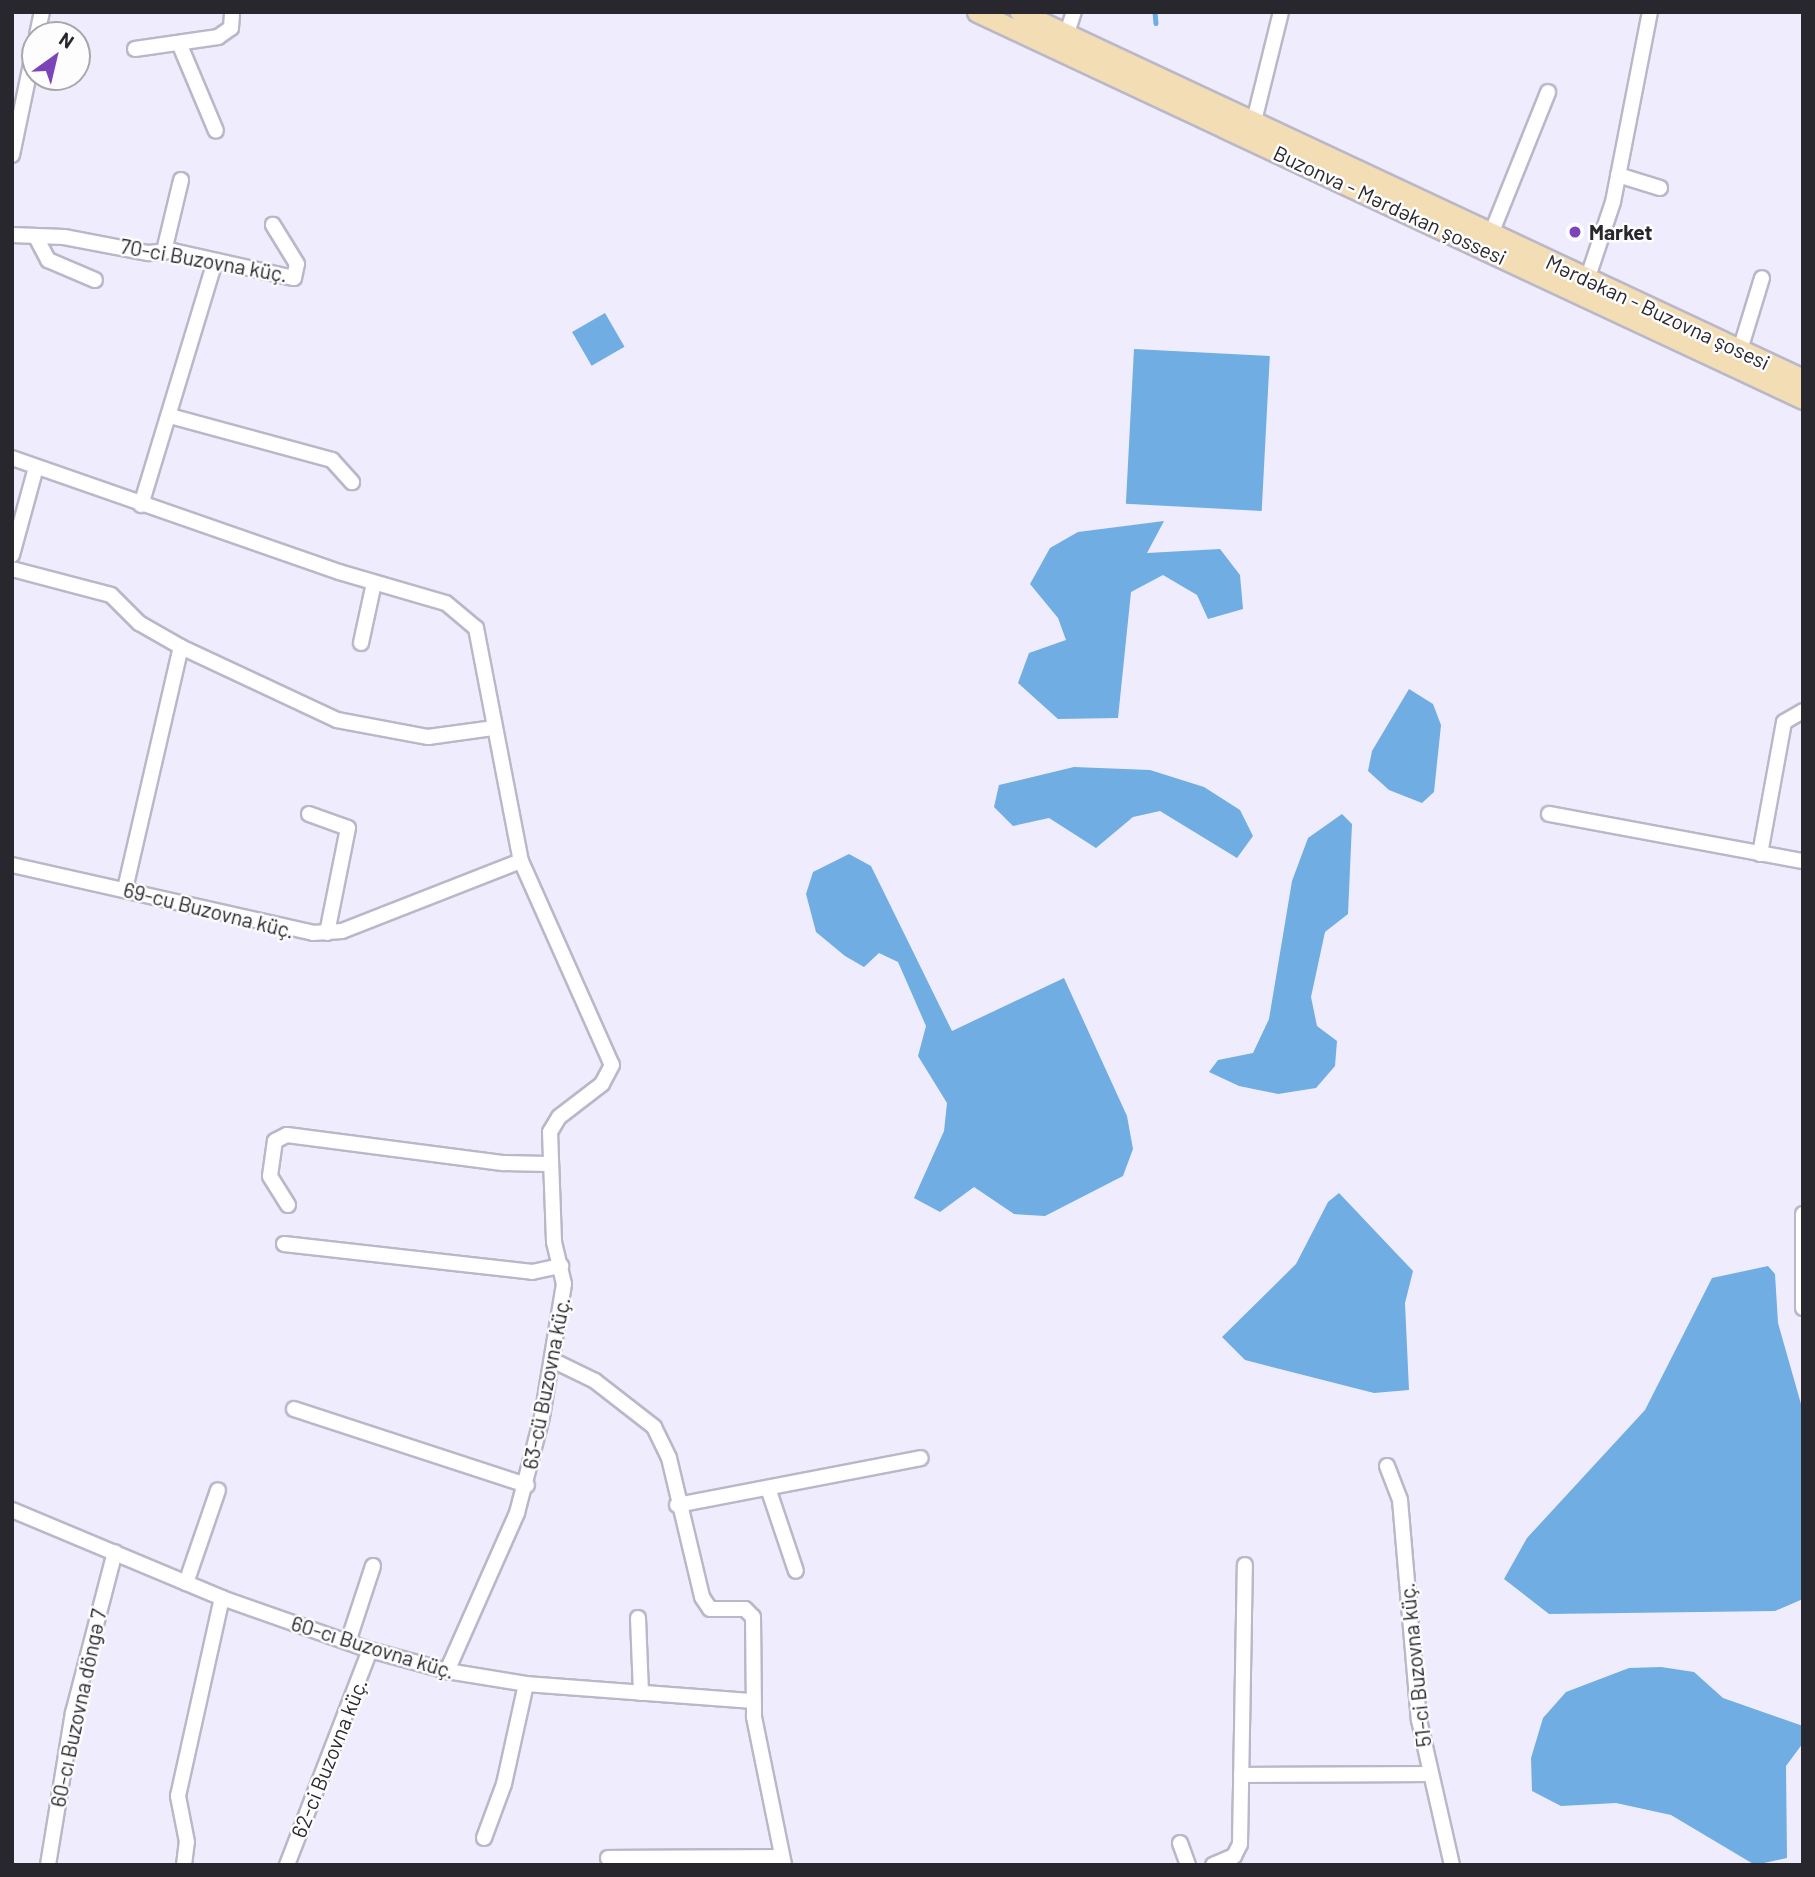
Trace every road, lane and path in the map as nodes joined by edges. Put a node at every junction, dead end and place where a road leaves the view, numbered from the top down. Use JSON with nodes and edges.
{"nodes":[{"id":1,"x":232,"y":12,"type":"edge"},
{"id":2,"x":977,"y":12,"type":"edge"},
{"id":3,"x":1020,"y":12,"type":"edge"},
{"id":4,"x":1074,"y":12,"type":"edge"},
{"id":5,"x":1281,"y":12,"type":"edge"},
{"id":6,"x":1650,"y":12,"type":"edge"},
{"id":7,"x":1067,"y":33,"type":"junction"},
{"id":8,"x":179,"y":43,"type":"junction"},
{"id":9,"x":135,"y":49,"type":"dead end"},
{"id":10,"x":25,"y":91,"type":"edge"},
{"id":11,"x":1548,"y":92,"type":"dead end"},
{"id":12,"x":1254,"y":121,"type":"junction"},
{"id":13,"x":216,"y":131,"type":"dead end"},
{"id":14,"x":12,"y":155,"type":"edge"},
{"id":15,"x":1618,"y":175,"type":"junction"},
{"id":16,"x":181,"y":180,"type":"dead end"},
{"id":17,"x":1660,"y":188,"type":"dead end"},
{"id":18,"x":273,"y":225,"type":"dead end"},
{"id":19,"x":1492,"y":233,"type":"junction"},
{"id":20,"x":12,"y":235,"type":"edge"},
{"id":21,"x":37,"y":239,"type":"junction"},
{"id":22,"x":163,"y":251,"type":"junction"},
{"id":23,"x":215,"y":261,"type":"junction"},
{"id":24,"x":1762,"y":278,"type":"dead end"},
{"id":25,"x":95,"y":280,"type":"dead end"},
{"id":26,"x":1587,"y":280,"type":"junction"},
{"id":27,"x":1740,"y":350,"type":"junction"},
{"id":28,"x":1803,"y":379,"type":"edge"},
{"id":29,"x":1803,"y":399,"type":"edge"},
{"id":30,"x":170,"y":416,"type":"junction"},
{"id":31,"x":12,"y":458,"type":"edge"},
{"id":32,"x":36,"y":467,"type":"junction"},
{"id":33,"x":352,"y":482,"type":"dead end"},
{"id":34,"x":141,"y":505,"type":"junction"},
{"id":35,"x":12,"y":555,"type":"edge"},
{"id":36,"x":12,"y":569,"type":"edge"},
{"id":37,"x":374,"y":583,"type":"junction"},
{"id":38,"x":361,"y":643,"type":"dead end"},
{"id":39,"x":181,"y":648,"type":"junction"},
{"id":40,"x":1803,"y":711,"type":"edge"},
{"id":41,"x":494,"y":729,"type":"junction"},
{"id":42,"x":310,"y":814,"type":"dead end"},
{"id":43,"x":1549,"y":814,"type":"dead end"},
{"id":44,"x":1760,"y":854,"type":"junction"},
{"id":45,"x":521,"y":861,"type":"junction"},
{"id":46,"x":1803,"y":861,"type":"edge"},
{"id":47,"x":12,"y":865,"type":"edge"},
{"id":48,"x":125,"y":889,"type":"junction"},
{"id":49,"x":327,"y":933,"type":"junction"},
{"id":50,"x":548,"y":1164,"type":"junction"},
{"id":51,"x":288,"y":1205,"type":"dead end"},
{"id":52,"x":1803,"y":1214,"type":"edge"},
{"id":53,"x":284,"y":1244,"type":"dead end"},
{"id":54,"x":561,"y":1266,"type":"junction"},
{"id":55,"x":1803,"y":1308,"type":"edge"},
{"id":56,"x":552,"y":1360,"type":"junction"},
{"id":57,"x":294,"y":1409,"type":"dead end"},
{"id":58,"x":920,"y":1458,"type":"dead end"},
{"id":59,"x":1387,"y":1465,"type":"dead end"},
{"id":60,"x":527,"y":1485,"type":"junction"},
{"id":61,"x":218,"y":1490,"type":"dead end"},
{"id":62,"x":769,"y":1490,"type":"junction"},
{"id":63,"x":677,"y":1505,"type":"junction"},
{"id":64,"x":12,"y":1510,"type":"edge"},
{"id":65,"x":115,"y":1552,"type":"junction"},
{"id":66,"x":1245,"y":1565,"type":"dead end"},
{"id":67,"x":373,"y":1566,"type":"dead end"},
{"id":68,"x":796,"y":1571,"type":"dead end"},
{"id":69,"x":186,"y":1583,"type":"junction"},
{"id":70,"x":222,"y":1598,"type":"junction"},
{"id":71,"x":638,"y":1618,"type":"dead end"},
{"id":72,"x":348,"y":1642,"type":"junction"},
{"id":73,"x":370,"y":1650,"type":"junction"},
{"id":74,"x":447,"y":1671,"type":"junction"},
{"id":75,"x":526,"y":1684,"type":"junction"},
{"id":76,"x":641,"y":1693,"type":"junction"},
{"id":77,"x":753,"y":1701,"type":"junction"},
{"id":78,"x":1428,"y":1774,"type":"junction"},
{"id":79,"x":1241,"y":1775,"type":"junction"},
{"id":80,"x":484,"y":1838,"type":"dead end"},
{"id":81,"x":1180,"y":1843,"type":"dead end"},
{"id":82,"x":608,"y":1858,"type":"dead end"},
{"id":83,"x":783,"y":1861,"type":"edge"},
{"id":84,"x":288,"y":1864,"type":"edge"},
{"id":85,"x":48,"y":1865,"type":"edge"},
{"id":86,"x":184,"y":1865,"type":"edge"},
{"id":87,"x":1188,"y":1865,"type":"edge"},
{"id":88,"x":1213,"y":1865,"type":"edge"},
{"id":89,"x":1452,"y":1865,"type":"edge"}],
"edges":[{"from":1,"to":8,"type":"street"},
{"from":2,"to":29,"type":"main road","name":"Buzonva - Mərdəkan şossesi"},
{"from":3,"to":7,"type":"main road","name":"Mərdəkan - Buzovna şosesi"},
{"from":4,"to":7,"type":"street"},
{"from":5,"to":12,"type":"street"},
{"from":6,"to":15,"type":"street"},
{"from":7,"to":12,"type":"main road","name":"Mərdəkan - Buzovna şosesi"},
{"from":8,"to":9,"type":"street"},
{"from":8,"to":13,"type":"street"},
{"from":10,"to":14,"type":"street"},
{"from":11,"to":19,"type":"street"},
{"from":12,"to":19,"type":"main road","name":"Mərdəkan - Buzovna şosesi"},
{"from":15,"to":17,"type":"street"},
{"from":15,"to":26,"type":"street"},
{"from":16,"to":22,"type":"street"},
{"from":18,"to":23,"type":"street","name":"70-ci Buzovna küç."},
{"from":19,"to":26,"type":"main road","name":"Mərdəkan - Buzovna şosesi"},
{"from":20,"to":21,"type":"street","name":"70-ci Buzovna küç."},
{"from":21,"to":22,"type":"street","name":"70-ci Buzovna küç."},
{"from":21,"to":25,"type":"street"},
{"from":22,"to":23,"type":"street","name":"70-ci Buzovna küç."},
{"from":23,"to":30,"type":"street"},
{"from":24,"to":27,"type":"street"},
{"from":26,"to":27,"type":"main road","name":"Mərdəkan - Buzovna şosesi"},
{"from":27,"to":28,"type":"main road","name":"Mərdəkan - Buzovna şosesi"},
{"from":30,"to":33,"type":"street"},
{"from":30,"to":34,"type":"street"},
{"from":31,"to":32,"type":"street"},
{"from":32,"to":34,"type":"street"},
{"from":32,"to":35,"type":"street"},
{"from":34,"to":37,"type":"street"},
{"from":36,"to":39,"type":"street"},
{"from":37,"to":38,"type":"street"},
{"from":37,"to":41,"type":"street"},
{"from":39,"to":41,"type":"street"},
{"from":39,"to":48,"type":"street"},
{"from":40,"to":44,"type":"street"},
{"from":41,"to":45,"type":"street"},
{"from":42,"to":49,"type":"street"},
{"from":43,"to":44,"type":"street"},
{"from":44,"to":46,"type":"street"},
{"from":45,"to":49,"type":"street","name":"69-cu Buzovna küç."},
{"from":45,"to":50,"type":"street","name":"63-cü Buzovna küç."},
{"from":47,"to":48,"type":"street","name":"69-cu Buzovna küç."},
{"from":48,"to":49,"type":"street","name":"69-cu Buzovna küç."},
{"from":50,"to":51,"type":"street"},
{"from":50,"to":54,"type":"street","name":"63-cü Buzovna küç."},
{"from":52,"to":55,"type":"street"},
{"from":53,"to":54,"type":"street"},
{"from":54,"to":56,"type":"street","name":"63-cü Buzovna küç."},
{"from":56,"to":60,"type":"street","name":"63-cü Buzovna küç."},
{"from":56,"to":63,"type":"street"},
{"from":57,"to":60,"type":"street"},
{"from":58,"to":62,"type":"street"},
{"from":59,"to":78,"type":"street","name":"51-ci Buzovna küç."},
{"from":60,"to":74,"type":"street","name":"63-cü Buzovna küç."},
{"from":61,"to":69,"type":"street"},
{"from":62,"to":63,"type":"street"},
{"from":62,"to":68,"type":"street"},
{"from":63,"to":77,"type":"street"},
{"from":64,"to":65,"type":"street","name":"60-cı Buzovna küç."},
{"from":65,"to":69,"type":"street","name":"60-cı Buzovna küç."},
{"from":65,"to":85,"type":"street","name":"60-cı Buzovna döngə 7"},
{"from":66,"to":79,"type":"street"},
{"from":67,"to":72,"type":"street"},
{"from":69,"to":70,"type":"street","name":"60-cı Buzovna küç."},
{"from":70,"to":72,"type":"street","name":"60-cı Buzovna küç."},
{"from":70,"to":86,"type":"street"},
{"from":71,"to":76,"type":"street"},
{"from":72,"to":73,"type":"street","name":"60-cı Buzovna küç."},
{"from":73,"to":74,"type":"street","name":"60-cı Buzovna küç."},
{"from":73,"to":84,"type":"street","name":"62-ci Buzovna küç."},
{"from":74,"to":75,"type":"street","name":"60-cı Buzovna küç."},
{"from":75,"to":76,"type":"street","name":"60-cı Buzovna küç."},
{"from":75,"to":80,"type":"street"},
{"from":76,"to":77,"type":"street","name":"60-cı Buzovna küç."},
{"from":77,"to":83,"type":"street"},
{"from":78,"to":79,"type":"street"},
{"from":78,"to":89,"type":"street","name":"51-ci Buzovna küç."},
{"from":79,"to":88,"type":"street"},
{"from":81,"to":87,"type":"street"},
{"from":82,"to":83,"type":"street"}]}
